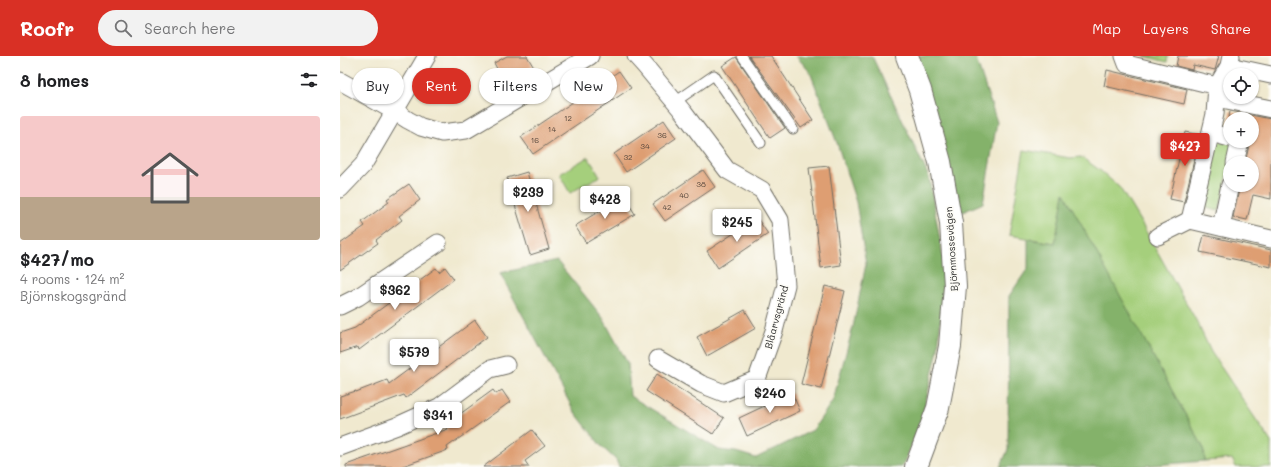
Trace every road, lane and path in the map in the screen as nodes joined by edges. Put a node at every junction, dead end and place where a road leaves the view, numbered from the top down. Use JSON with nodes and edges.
{"nodes":[{"id":1,"x":427,"y":56,"type":"edge"},
{"id":2,"x":590,"y":56,"type":"edge"},
{"id":3,"x":636,"y":56,"type":"edge"},
{"id":4,"x":742,"y":56,"type":"edge"},
{"id":5,"x":908,"y":56,"type":"edge"},
{"id":6,"x":1124,"y":56,"type":"edge"},
{"id":7,"x":1230,"y":61,"type":"edge"},
{"id":8,"x":1271,"y":75,"type":"edge"},
{"id":9,"x":340,"y":81,"type":"edge"},
{"id":10,"x":1217,"y":92,"type":"junction"},
{"id":11,"x":675,"y":102,"type":"junction"},
{"id":12,"x":1271,"y":109,"type":"edge"},
{"id":13,"x":394,"y":111,"type":"junction"},
{"id":14,"x":793,"y":129,"type":"dead end"},
{"id":15,"x":1211,"y":133,"type":"junction"},
{"id":16,"x":1223,"y":136,"type":"edge"},
{"id":17,"x":761,"y":143,"type":"dead end"},
{"id":18,"x":340,"y":189,"type":"edge"},
{"id":19,"x":1228,"y":192,"type":"edge"},
{"id":20,"x":1190,"y":220,"type":"junction"},
{"id":21,"x":1221,"y":227,"type":"junction"},
{"id":22,"x":1158,"y":236,"type":"dead end"},
{"id":23,"x":1271,"y":239,"type":"edge"},
{"id":24,"x":438,"y":243,"type":"dead end"},
{"id":25,"x":340,"y":306,"type":"edge"},
{"id":26,"x":658,"y":359,"type":"dead end"},
{"id":27,"x":506,"y":365,"type":"dead end"},
{"id":28,"x":340,"y":447,"type":"edge"},
{"id":29,"x":916,"y":467,"type":"edge"}],
"edges":[{"from":1,"to":13,"type":"street"},
{"from":2,"to":13,"type":"street"},
{"from":3,"to":11,"type":"street","name":"Blåarvsgränd"},
{"from":4,"to":14,"type":"lane"},
{"from":5,"to":29,"type":"street","name":"Björnmossevägen"},
{"from":6,"to":10,"type":"street"},
{"from":7,"to":8,"type":"street"},
{"from":7,"to":10,"type":"street"},
{"from":9,"to":13,"type":"street"},
{"from":10,"to":12,"type":"street"},
{"from":10,"to":15,"type":"street"},
{"from":11,"to":17,"type":"lane"},
{"from":11,"to":26,"type":"street","name":"Blåarvsgränd"},
{"from":13,"to":18,"type":"street"},
{"from":15,"to":16,"type":"street"},
{"from":15,"to":20,"type":"street"},
{"from":19,"to":21,"type":"street"},
{"from":20,"to":21,"type":"street"},
{"from":20,"to":22,"type":"street"},
{"from":21,"to":23,"type":"street"},
{"from":24,"to":25,"type":"street"},
{"from":27,"to":28,"type":"street"}]}
